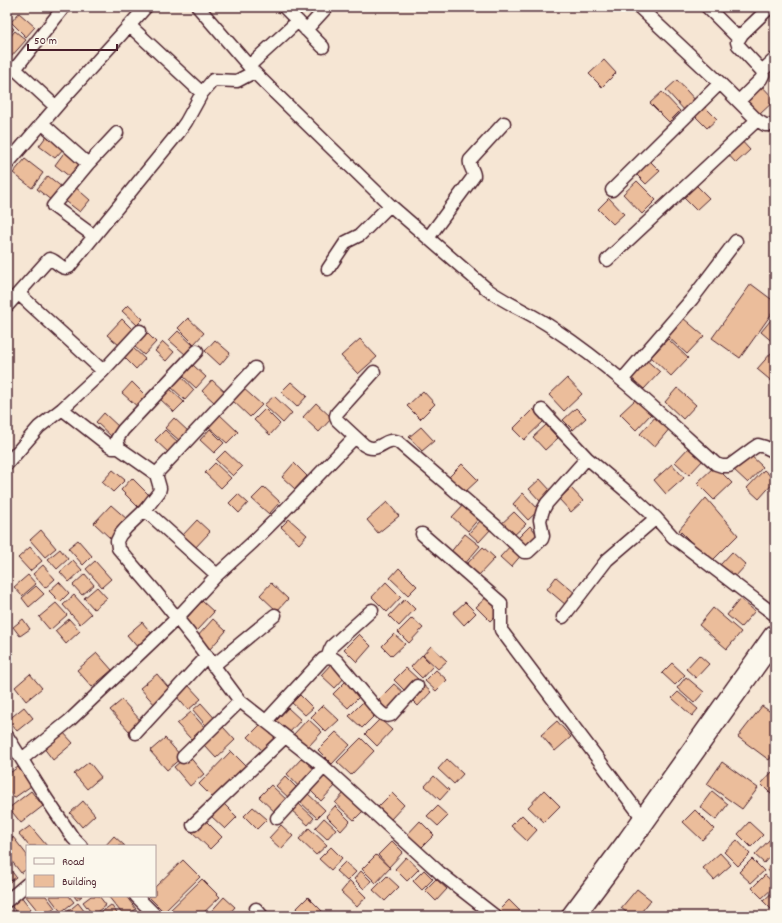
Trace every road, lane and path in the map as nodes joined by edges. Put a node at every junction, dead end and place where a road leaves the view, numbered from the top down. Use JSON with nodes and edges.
{"nodes":[{"id":1,"x":64,"y":7,"type":"edge"},
{"id":2,"x":146,"y":7,"type":"edge"},
{"id":3,"x":198,"y":7,"type":"edge"},
{"id":4,"x":284,"y":7,"type":"edge"},
{"id":5,"x":327,"y":7,"type":"edge"},
{"id":6,"x":639,"y":7,"type":"edge"},
{"id":7,"x":707,"y":7,"type":"edge"},
{"id":8,"x":770,"y":7,"type":"edge"},
{"id":9,"x":302,"y":25,"type":"junction"},
{"id":10,"x":130,"y":26,"type":"junction"},
{"id":11,"x":739,"y":39,"type":"junction"},
{"id":12,"x":323,"y":48,"type":"dead end"},
{"id":13,"x":775,"y":59,"type":"edge"},
{"id":14,"x":252,"y":69,"type":"junction"},
{"id":15,"x":762,"y":71,"type":"junction"},
{"id":16,"x":720,"y":83,"type":"junction"},
{"id":17,"x":202,"y":92,"type":"junction"},
{"id":18,"x":739,"y":101,"type":"junction"},
{"id":19,"x":56,"y":107,"type":"junction"},
{"id":20,"x":757,"y":120,"type":"junction"},
{"id":21,"x":42,"y":123,"type":"junction"},
{"id":22,"x":504,"y":123,"type":"dead end"},
{"id":23,"x":775,"y":124,"type":"edge"},
{"id":24,"x":118,"y":133,"type":"dead end"},
{"id":25,"x":8,"y":161,"type":"edge"},
{"id":26,"x":88,"y":164,"type":"junction"},
{"id":27,"x":612,"y":190,"type":"dead end"},
{"id":28,"x":390,"y":204,"type":"junction"},
{"id":29,"x":94,"y":236,"type":"junction"},
{"id":30,"x":428,"y":238,"type":"junction"},
{"id":31,"x":736,"y":241,"type":"dead end"},
{"id":32,"x":607,"y":260,"type":"dead end"},
{"id":33,"x":328,"y":269,"type":"dead end"},
{"id":34,"x":19,"y":294,"type":"junction"},
{"id":35,"x":7,"y":306,"type":"edge"},
{"id":36,"x":140,"y":331,"type":"dead end"},
{"id":37,"x":197,"y":351,"type":"dead end"},
{"id":38,"x":255,"y":368,"type":"dead end"},
{"id":39,"x":103,"y":372,"type":"junction"},
{"id":40,"x":374,"y":372,"type":"dead end"},
{"id":41,"x":622,"y":380,"type":"junction"},
{"id":42,"x":62,"y":409,"type":"junction"},
{"id":43,"x":542,"y":410,"type":"dead end"},
{"id":44,"x":355,"y":437,"type":"junction"},
{"id":45,"x":119,"y":448,"type":"junction"},
{"id":46,"x":775,"y":452,"type":"edge"},
{"id":47,"x":587,"y":458,"type":"junction"},
{"id":48,"x":7,"y":464,"type":"edge"},
{"id":49,"x":156,"y":474,"type":"junction"},
{"id":50,"x":145,"y":510,"type":"junction"},
{"id":51,"x":656,"y":518,"type":"junction"},
{"id":52,"x":422,"y":534,"type":"dead end"},
{"id":53,"x":217,"y":575,"type":"junction"},
{"id":54,"x":372,"y":610,"type":"dead end"},
{"id":55,"x":275,"y":615,"type":"dead end"},
{"id":56,"x":775,"y":615,"type":"edge"},
{"id":57,"x":563,"y":617,"type":"dead end"},
{"id":58,"x":177,"y":618,"type":"junction"},
{"id":59,"x":775,"y":636,"type":"edge"},
{"id":60,"x":328,"y":656,"type":"junction"},
{"id":61,"x":210,"y":661,"type":"junction"},
{"id":62,"x":417,"y":686,"type":"dead end"},
{"id":63,"x":240,"y":701,"type":"junction"},
{"id":64,"x":266,"y":721,"type":"junction"},
{"id":65,"x":136,"y":733,"type":"dead end"},
{"id":66,"x":7,"y":736,"type":"edge"},
{"id":67,"x":285,"y":737,"type":"junction"},
{"id":68,"x":183,"y":757,"type":"dead end"},
{"id":69,"x":22,"y":759,"type":"junction"},
{"id":70,"x":324,"y":767,"type":"junction"},
{"id":71,"x":277,"y":818,"type":"dead end"},
{"id":72,"x":644,"y":820,"type":"junction"},
{"id":73,"x":193,"y":825,"type":"dead end"},
{"id":74,"x":77,"y":845,"type":"edge"},
{"id":75,"x":26,"y":885,"type":"edge"},
{"id":76,"x":137,"y":897,"type":"edge"},
{"id":77,"x":7,"y":901,"type":"edge"},
{"id":78,"x":156,"y":916,"type":"edge"},
{"id":79,"x":495,"y":916,"type":"edge"},
{"id":80,"x":573,"y":916,"type":"edge"}],
"edges":[{"from":1,"to":19,"type":"street"},
{"from":2,"to":10,"type":"street"},
{"from":3,"to":14,"type":"street"},
{"from":4,"to":9,"type":"street"},
{"from":5,"to":9,"type":"street"},
{"from":6,"to":16,"type":"street"},
{"from":7,"to":11,"type":"street"},
{"from":8,"to":11,"type":"street"},
{"from":9,"to":12,"type":"street"},
{"from":9,"to":14,"type":"street"},
{"from":10,"to":17,"type":"street"},
{"from":10,"to":19,"type":"street"},
{"from":11,"to":15,"type":"street"},
{"from":13,"to":15,"type":"street"},
{"from":14,"to":17,"type":"street"},
{"from":14,"to":28,"type":"street"},
{"from":15,"to":18,"type":"street"},
{"from":16,"to":18,"type":"street"},
{"from":16,"to":27,"type":"street"},
{"from":17,"to":29,"type":"street"},
{"from":18,"to":20,"type":"street"},
{"from":19,"to":21,"type":"street"},
{"from":20,"to":23,"type":"street"},
{"from":20,"to":32,"type":"street"},
{"from":21,"to":25,"type":"street"},
{"from":21,"to":26,"type":"street"},
{"from":22,"to":30,"type":"street"},
{"from":24,"to":26,"type":"street"},
{"from":26,"to":29,"type":"street"},
{"from":28,"to":30,"type":"street"},
{"from":28,"to":33,"type":"street"},
{"from":29,"to":34,"type":"street"},
{"from":30,"to":41,"type":"street"},
{"from":31,"to":41,"type":"street"},
{"from":34,"to":35,"type":"street"},
{"from":34,"to":39,"type":"street"},
{"from":36,"to":39,"type":"street"},
{"from":37,"to":45,"type":"street"},
{"from":38,"to":49,"type":"street"},
{"from":39,"to":42,"type":"street"},
{"from":40,"to":44,"type":"street"},
{"from":41,"to":46,"type":"street"},
{"from":42,"to":45,"type":"street"},
{"from":42,"to":48,"type":"street"},
{"from":43,"to":47,"type":"street"},
{"from":44,"to":47,"type":"street"},
{"from":44,"to":53,"type":"street"},
{"from":45,"to":49,"type":"street"},
{"from":47,"to":51,"type":"street"},
{"from":49,"to":50,"type":"street"},
{"from":50,"to":53,"type":"street"},
{"from":50,"to":58,"type":"street"},
{"from":51,"to":56,"type":"street"},
{"from":51,"to":57,"type":"street"},
{"from":52,"to":72,"type":"street"},
{"from":53,"to":58,"type":"street"},
{"from":54,"to":60,"type":"street"},
{"from":55,"to":61,"type":"street"},
{"from":58,"to":61,"type":"street"},
{"from":58,"to":69,"type":"street"},
{"from":59,"to":72,"type":"highway"},
{"from":60,"to":62,"type":"street"},
{"from":60,"to":64,"type":"street"},
{"from":61,"to":63,"type":"street"},
{"from":61,"to":65,"type":"street"},
{"from":63,"to":64,"type":"street"},
{"from":63,"to":68,"type":"street"},
{"from":64,"to":67,"type":"street"},
{"from":66,"to":69,"type":"street"},
{"from":67,"to":70,"type":"street"},
{"from":67,"to":73,"type":"street"},
{"from":69,"to":74,"type":"street"},
{"from":70,"to":71,"type":"street"},
{"from":70,"to":79,"type":"street"},
{"from":72,"to":80,"type":"highway"},
{"from":75,"to":77,"type":"street"},
{"from":76,"to":78,"type":"street"}]}
